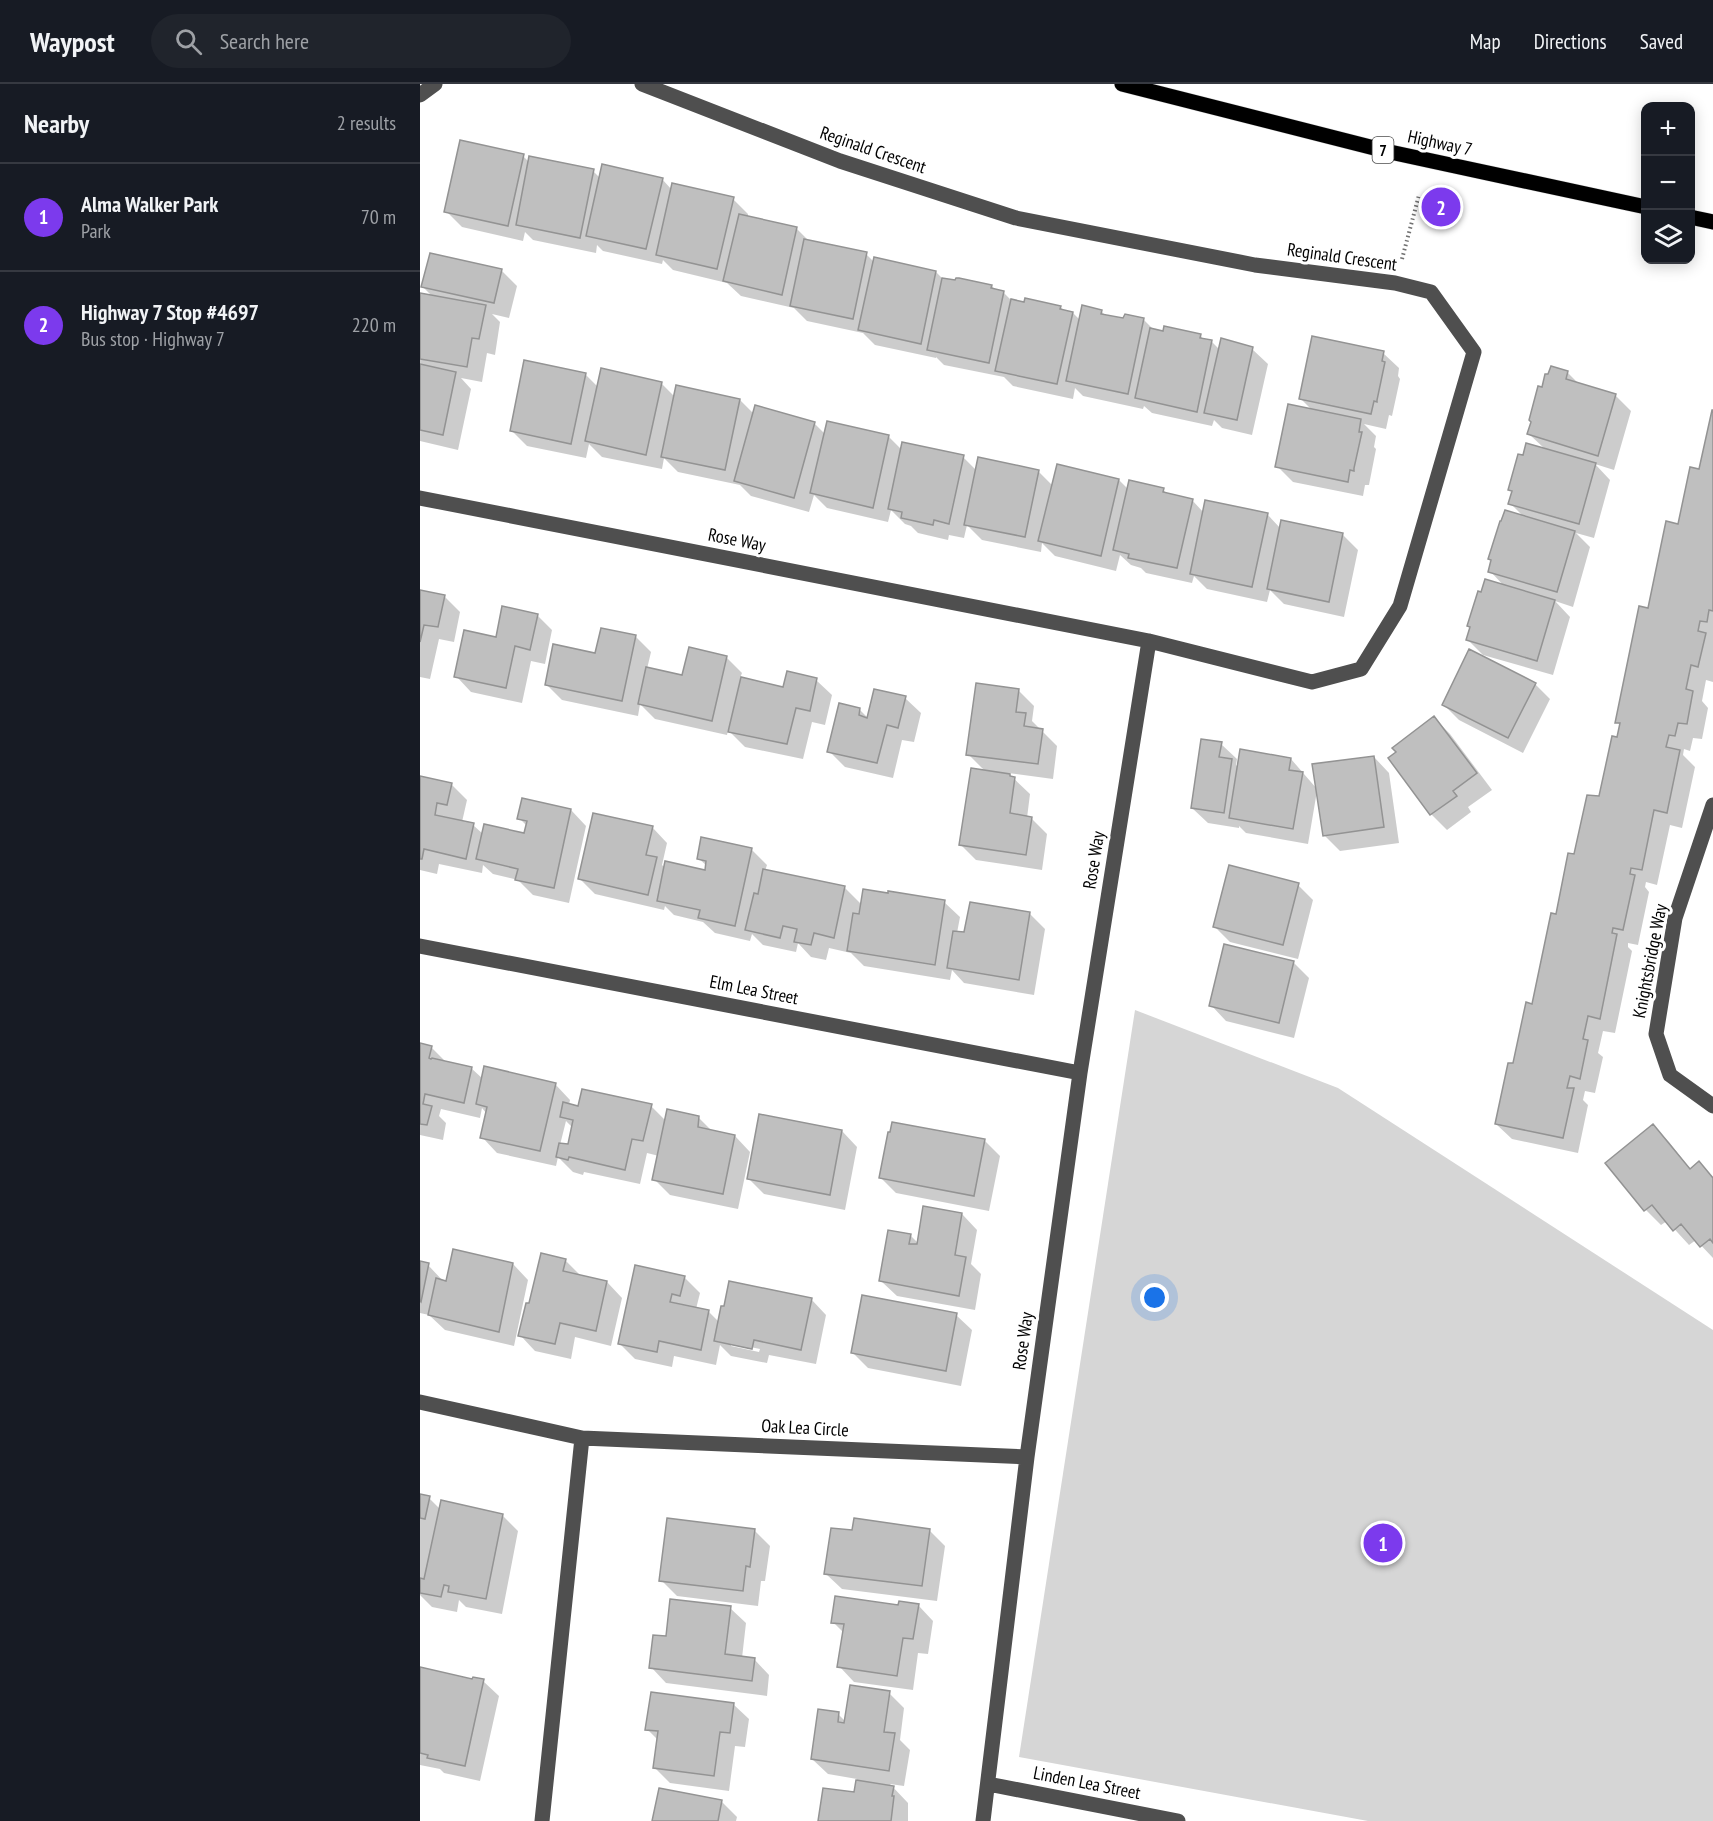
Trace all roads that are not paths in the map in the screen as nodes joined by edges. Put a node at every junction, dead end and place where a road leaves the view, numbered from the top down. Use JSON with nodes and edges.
{"nodes":[{"id":1,"x":435,"y":84,"type":"edge"},
{"id":2,"x":642,"y":84,"type":"edge"},
{"id":3,"x":1122,"y":84,"type":"edge"},
{"id":4,"x":420,"y":94,"type":"edge"},
{"id":5,"x":1641,"y":206,"type":"edge"},
{"id":6,"x":1695,"y":218,"type":"edge"},
{"id":7,"x":1713,"y":222,"type":"edge"},
{"id":8,"x":420,"y":498,"type":"edge"},
{"id":9,"x":1149,"y":641,"type":"junction"},
{"id":10,"x":1713,"y":805,"type":"edge"},
{"id":11,"x":420,"y":946,"type":"edge"},
{"id":12,"x":1080,"y":1073,"type":"junction"},
{"id":13,"x":1713,"y":1106,"type":"edge"},
{"id":14,"x":420,"y":1402,"type":"edge"},
{"id":15,"x":582,"y":1438,"type":"junction"},
{"id":16,"x":1027,"y":1457,"type":"junction"},
{"id":17,"x":988,"y":1784,"type":"junction"},
{"id":18,"x":542,"y":1821,"type":"edge"},
{"id":19,"x":983,"y":1821,"type":"edge"},
{"id":20,"x":1178,"y":1821,"type":"edge"}],
"edges":[{"from":1,"to":4,"type":"street"},
{"from":2,"to":9,"type":"street","name":"Reginald Crescent"},
{"from":3,"to":5,"type":"main road","name":"Highway 7","number":"7"},
{"from":6,"to":7,"type":"main road"},
{"from":8,"to":9,"type":"street","name":"Rose Way"},
{"from":9,"to":12,"type":"street","name":"Rose Way"},
{"from":10,"to":13,"type":"street","name":"Knightsbridge Way"},
{"from":11,"to":12,"type":"street","name":"Elm Lea Street"},
{"from":12,"to":16,"type":"street","name":"Rose Way"},
{"from":14,"to":15,"type":"street","name":"Oak Lea Circle"},
{"from":15,"to":16,"type":"street","name":"Oak Lea Circle"},
{"from":15,"to":18,"type":"street"},
{"from":16,"to":17,"type":"street","name":"Rose Way"},
{"from":17,"to":19,"type":"street","name":"Rose Way"},
{"from":17,"to":20,"type":"street","name":"Linden Lea Street"}]}
